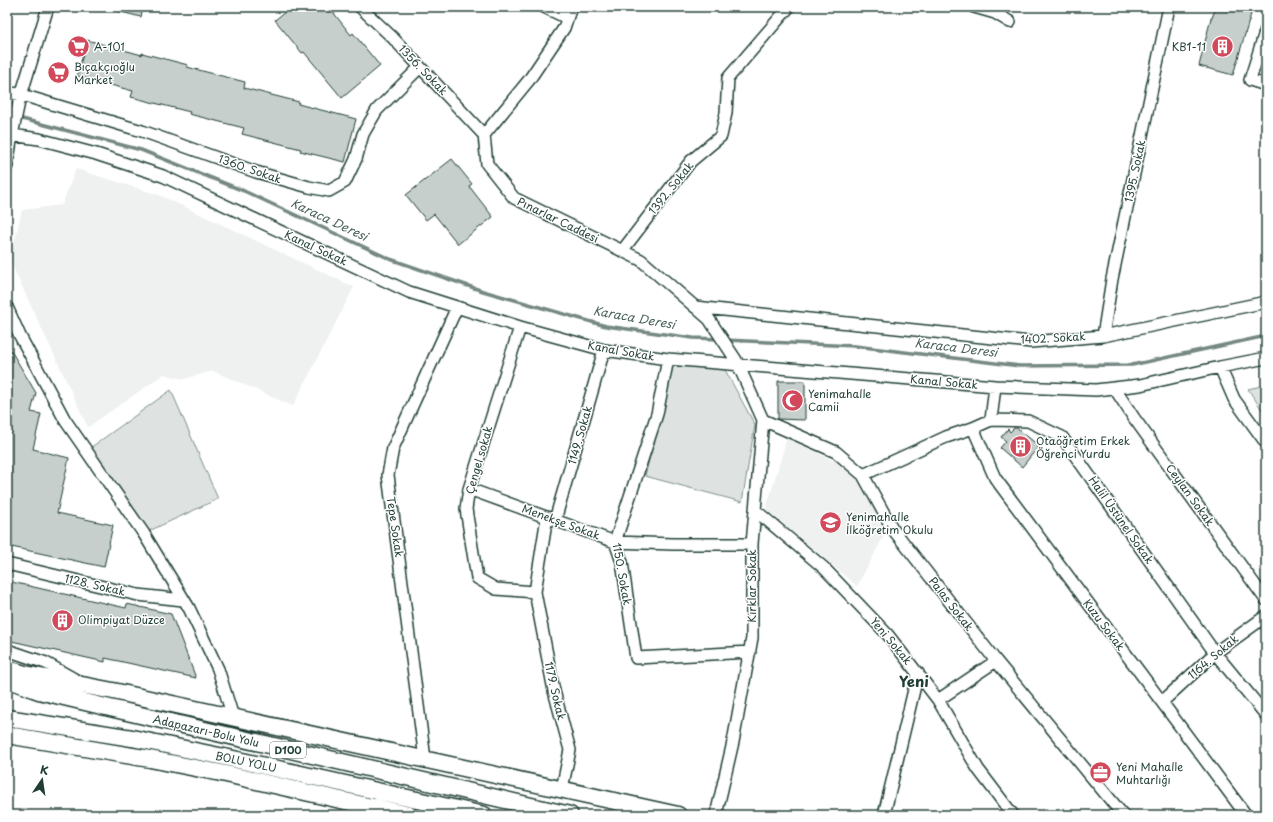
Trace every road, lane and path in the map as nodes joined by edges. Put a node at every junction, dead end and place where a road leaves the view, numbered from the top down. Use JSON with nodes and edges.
{"nodes":[{"id":1,"x":48,"y":7,"type":"edge"},
{"id":2,"x":360,"y":7,"type":"edge"},
{"id":3,"x":544,"y":7,"type":"edge"},
{"id":4,"x":571,"y":7,"type":"edge"},
{"id":5,"x":789,"y":7,"type":"edge"},
{"id":6,"x":974,"y":7,"type":"edge"},
{"id":7,"x":1169,"y":7,"type":"edge"},
{"id":8,"x":567,"y":18,"type":"junction"},
{"id":9,"x":1010,"y":22,"type":"dead end"},
{"id":10,"x":1266,"y":29,"type":"edge"},
{"id":11,"x":420,"y":67,"type":"junction"},
{"id":12,"x":1266,"y":85,"type":"edge"},
{"id":13,"x":7,"y":92,"type":"edge"},
{"id":14,"x":21,"y":98,"type":"junction"},
{"id":15,"x":12,"y":135,"type":"junction"},
{"id":16,"x":484,"y":135,"type":"junction"},
{"id":17,"x":7,"y":166,"type":"edge"},
{"id":18,"x":622,"y":251,"type":"junction"},
{"id":19,"x":1266,"y":302,"type":"edge"},
{"id":20,"x":7,"y":307,"type":"edge"},
{"id":21,"x":457,"y":307,"type":"junction"},
{"id":22,"x":695,"y":307,"type":"junction"},
{"id":23,"x":520,"y":328,"type":"junction"},
{"id":24,"x":1103,"y":336,"type":"junction"},
{"id":25,"x":604,"y":350,"type":"junction"},
{"id":26,"x":1266,"y":358,"type":"edge"},
{"id":27,"x":668,"y":359,"type":"junction"},
{"id":28,"x":737,"y":362,"type":"junction"},
{"id":29,"x":1220,"y":367,"type":"junction"},
{"id":30,"x":996,"y":386,"type":"junction"},
{"id":31,"x":1115,"y":389,"type":"junction"},
{"id":32,"x":763,"y":420,"type":"junction"},
{"id":33,"x":991,"y":420,"type":"junction"},
{"id":34,"x":973,"y":428,"type":"junction"},
{"id":35,"x":1266,"y":443,"type":"edge"},
{"id":36,"x":863,"y":475,"type":"junction"},
{"id":37,"x":469,"y":490,"type":"junction"},
{"id":38,"x":755,"y":510,"type":"junction"},
{"id":39,"x":551,"y":518,"type":"junction"},
{"id":40,"x":615,"y":542,"type":"junction"},
{"id":41,"x":752,"y":544,"type":"junction"},
{"id":42,"x":7,"y":564,"type":"edge"},
{"id":43,"x":535,"y":592,"type":"junction"},
{"id":44,"x":183,"y":600,"type":"junction"},
{"id":45,"x":1266,"y":600,"type":"edge"},
{"id":46,"x":1266,"y":616,"type":"edge"},
{"id":47,"x":7,"y":650,"type":"edge"},
{"id":48,"x":750,"y":652,"type":"junction"},
{"id":49,"x":1215,"y":653,"type":"junction"},
{"id":50,"x":996,"y":661,"type":"junction"},
{"id":51,"x":7,"y":669,"type":"edge"},
{"id":52,"x":918,"y":673,"type":"junction"},
{"id":53,"x":7,"y":679,"type":"edge"},
{"id":54,"x":87,"y":686,"type":"junction"},
{"id":55,"x":938,"y":700,"type":"junction"},
{"id":56,"x":1162,"y":702,"type":"junction"},
{"id":57,"x":1266,"y":715,"type":"edge"},
{"id":58,"x":234,"y":717,"type":"junction"},
{"id":59,"x":7,"y":718,"type":"edge"},
{"id":60,"x":189,"y":727,"type":"junction"},
{"id":61,"x":7,"y":735,"type":"edge"},
{"id":62,"x":344,"y":742,"type":"junction"},
{"id":63,"x":176,"y":748,"type":"junction"},
{"id":64,"x":425,"y":759,"type":"junction"},
{"id":65,"x":562,"y":790,"type":"junction"},
{"id":66,"x":385,"y":810,"type":"junction"},
{"id":67,"x":409,"y":815,"type":"edge"},
{"id":68,"x":484,"y":815,"type":"edge"},
{"id":69,"x":570,"y":815,"type":"edge"},
{"id":70,"x":678,"y":815,"type":"edge"},
{"id":71,"x":716,"y":815,"type":"edge"},
{"id":72,"x":884,"y":815,"type":"edge"},
{"id":73,"x":1013,"y":815,"type":"edge"},
{"id":74,"x":1123,"y":815,"type":"edge"},
{"id":75,"x":1246,"y":815,"type":"edge"}],
"edges":[{"from":1,"to":14,"type":"street"},
{"from":2,"to":11,"type":"street","name":"1356. Sokak"},
{"from":3,"to":8,"type":"street"},
{"from":4,"to":8,"type":"street"},
{"from":5,"to":18,"type":"street","name":"1392. Sokak"},
{"from":6,"to":9,"type":"street"},
{"from":7,"to":24,"type":"street","name":"1395. Sokak"},
{"from":8,"to":16,"type":"street"},
{"from":10,"to":12,"type":"street"},
{"from":11,"to":14,"type":"street","name":"1360. Sokak"},
{"from":11,"to":16,"type":"street","name":"1356. Sokak"},
{"from":13,"to":14,"type":"street","name":"1360. Sokak"},
{"from":14,"to":15,"type":"street"},
{"from":15,"to":17,"type":"street"},
{"from":15,"to":21,"type":"street","name":"Kanal Sokak"},
{"from":16,"to":18,"type":"street","name":"Pınarlar Caddesi"},
{"from":18,"to":22,"type":"street","name":"Pınarlar Caddesi"},
{"from":19,"to":24,"type":"street","name":"1402. Sokak"},
{"from":20,"to":44,"type":"street"},
{"from":21,"to":23,"type":"street","name":"Kanal Sokak"},
{"from":21,"to":64,"type":"street","name":"Tepe Sokak"},
{"from":22,"to":24,"type":"street","name":"1402. Sokak"},
{"from":22,"to":28,"type":"street","name":"Pınarlar Caddesi"},
{"from":23,"to":25,"type":"street","name":"Kanal Sokak"},
{"from":23,"to":37,"type":"street","name":"Çengel sokak"},
{"from":25,"to":27,"type":"street","name":"Kanal Sokak"},
{"from":25,"to":39,"type":"street","name":"1149. Sokak"},
{"from":26,"to":29,"type":"street","name":"Kanal Sokak"},
{"from":27,"to":28,"type":"street","name":"Kanal Sokak"},
{"from":27,"to":40,"type":"street","name":"1150. Sokak"},
{"from":28,"to":30,"type":"street","name":"Kanal Sokak"},
{"from":28,"to":32,"type":"street","name":"Kırklar Sokak"},
{"from":29,"to":31,"type":"street","name":"Kanal Sokak"},
{"from":29,"to":35,"type":"street"},
{"from":30,"to":31,"type":"street","name":"Kanal Sokak"},
{"from":30,"to":33,"type":"street"},
{"from":31,"to":45,"type":"street","name":"Ceylan Sokak"},
{"from":32,"to":36,"type":"street","name":"Palas Sokak"},
{"from":32,"to":38,"type":"street","name":"Kırklar Sokak"},
{"from":33,"to":34,"type":"street","name":"Halil Üstünel Sokak"},
{"from":33,"to":49,"type":"street","name":"Halil Üstünel Sokak"},
{"from":34,"to":36,"type":"street","name":"Halil Üstünel Sokak"},
{"from":34,"to":56,"type":"street","name":"Kuzu Sokak"},
{"from":36,"to":50,"type":"street","name":"Palas Sokak"},
{"from":37,"to":39,"type":"street","name":"Menekşe Sokak"},
{"from":37,"to":43,"type":"street","name":"Çengel sokak"},
{"from":38,"to":41,"type":"street","name":"Kırklar Sokak"},
{"from":38,"to":52,"type":"street","name":"Yeni Sokak"},
{"from":39,"to":40,"type":"street","name":"Menekşe Sokak"},
{"from":39,"to":43,"type":"street"},
{"from":40,"to":41,"type":"street","name":"Menekşe Sokak"},
{"from":40,"to":48,"type":"street","name":"1150. Sokak"},
{"from":41,"to":48,"type":"street","name":"Kırklar Sokak"},
{"from":42,"to":44,"type":"street","name":"1128. Sokak"},
{"from":43,"to":65,"type":"street","name":"1179. Sokak"},
{"from":44,"to":58,"type":"street"},
{"from":46,"to":49,"type":"street","name":"1164. Sokak"},
{"from":47,"to":54,"type":"street"},
{"from":48,"to":71,"type":"street","name":"Kırklar Sokak"},
{"from":49,"to":56,"type":"street","name":"1164. Sokak"},
{"from":49,"to":57,"type":"street","name":"Halil Üstünel Sokak"},
{"from":50,"to":55,"type":"street"},
{"from":50,"to":74,"type":"street","name":"Palas Sokak"},
{"from":51,"to":54,"type":"highway"},
{"from":52,"to":55,"type":"street","name":"Yeni Sokak"},
{"from":52,"to":72,"type":"street"},
{"from":53,"to":60,"type":"highway","name":"Adapazarı-Bolu Yolu","number":"D100"},
{"from":54,"to":58,"type":"highway"},
{"from":55,"to":73,"type":"street","name":"Yeni Sokak"},
{"from":56,"to":75,"type":"street","name":"Kuzu Sokak"},
{"from":58,"to":62,"type":"highway"},
{"from":59,"to":63,"type":"highway","name":"BOLU YOLU","number":"D100"},
{"from":60,"to":62,"type":"highway"},
{"from":60,"to":69,"type":"highway","name":"Adapazarı-Bolu Yolu","number":"D100"},
{"from":61,"to":66,"type":"highway"},
{"from":62,"to":64,"type":"highway"},
{"from":63,"to":66,"type":"highway"},
{"from":63,"to":68,"type":"highway","name":"BOLU YOLU","number":"D100"},
{"from":64,"to":65,"type":"highway"},
{"from":65,"to":70,"type":"highway"},
{"from":66,"to":67,"type":"highway"}]}
